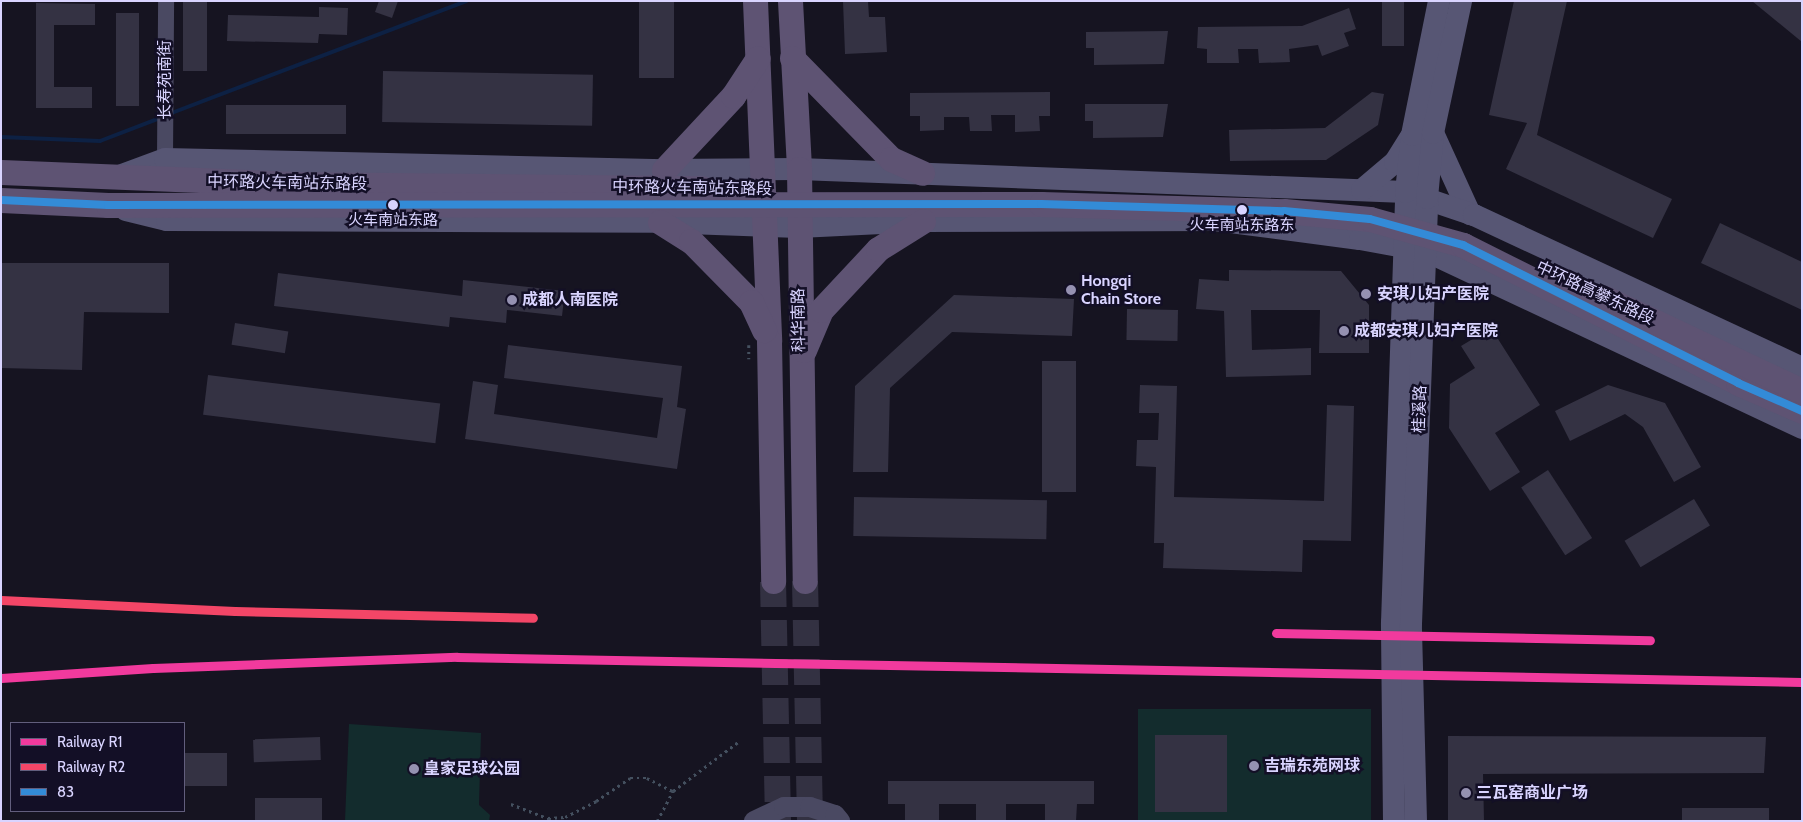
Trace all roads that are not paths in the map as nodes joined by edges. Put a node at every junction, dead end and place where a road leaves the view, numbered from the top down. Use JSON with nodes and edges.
{"nodes":[{"id":1,"x":166,"y":1,"type":"edge"},
{"id":2,"x":755,"y":1,"type":"edge"},
{"id":3,"x":790,"y":1,"type":"edge"},
{"id":4,"x":1438,"y":1,"type":"edge"},
{"id":5,"x":1461,"y":1,"type":"edge"},
{"id":6,"x":758,"y":58,"type":"junction"},
{"id":7,"x":792,"y":58,"type":"junction"},
{"id":8,"x":1422,"y":134,"type":"junction"},
{"id":9,"x":165,"y":159,"type":"junction"},
{"id":10,"x":799,"y":168,"type":"junction"},
{"id":11,"x":761,"y":169,"type":"junction"},
{"id":12,"x":664,"y":170,"type":"junction"},
{"id":13,"x":1,"y":172,"type":"edge"},
{"id":14,"x":922,"y":173,"type":"junction"},
{"id":15,"x":111,"y":178,"type":"junction"},
{"id":16,"x":1362,"y":190,"type":"junction"},
{"id":17,"x":296,"y":195,"type":"junction"},
{"id":18,"x":1416,"y":195,"type":"junction"},
{"id":19,"x":1,"y":200,"type":"edge"},
{"id":20,"x":108,"y":205,"type":"junction"},
{"id":21,"x":1470,"y":214,"type":"junction"},
{"id":22,"x":923,"y":221,"type":"junction"},
{"id":23,"x":660,"y":222,"type":"junction"},
{"id":24,"x":1394,"y":225,"type":"junction"},
{"id":25,"x":762,"y":226,"type":"junction"},
{"id":26,"x":799,"y":227,"type":"junction"},
{"id":27,"x":1426,"y":252,"type":"junction"},
{"id":28,"x":769,"y":341,"type":"junction"},
{"id":29,"x":800,"y":359,"type":"junction"},
{"id":30,"x":1802,"y":368,"type":"edge"},
{"id":31,"x":1802,"y":391,"type":"edge"},
{"id":32,"x":1802,"y":411,"type":"edge"},
{"id":33,"x":1802,"y":428,"type":"edge"},
{"id":34,"x":773,"y":581,"type":"tunnel mouth"},
{"id":35,"x":805,"y":581,"type":"tunnel mouth"},
{"id":36,"x":754,"y":821,"type":"edge"},
{"id":37,"x":840,"y":821,"type":"edge"},
{"id":38,"x":1394,"y":821,"type":"edge"},
{"id":39,"x":1416,"y":821,"type":"edge"}],
"edges":[{"from":1,"to":9,"type":"street","name":"长寿苑南街"},
{"from":2,"to":6,"type":"main road","name":"科华南路"},
{"from":3,"to":7,"type":"main road","name":"科华南路"},
{"from":4,"to":8,"type":"main road","name":"桂溪路"},
{"from":5,"to":8,"type":"main road","name":"桂溪路"},
{"from":6,"to":11,"type":"main road","name":"科华南路"},
{"from":6,"to":12,"type":"main road"},
{"from":7,"to":10,"type":"main road","name":"科华南路"},
{"from":7,"to":14,"type":"main road"},
{"from":8,"to":16,"type":"main road"},
{"from":8,"to":18,"type":"main road","name":"桂溪路"},
{"from":8,"to":21,"type":"main road"},
{"from":9,"to":12,"type":"main road"},
{"from":9,"to":15,"type":"main road"},
{"from":10,"to":11,"type":"main road"},
{"from":10,"to":14,"type":"main road"},
{"from":10,"to":26,"type":"main road","name":"科华南路"},
{"from":11,"to":12,"type":"main road"},
{"from":11,"to":25,"type":"main road","name":"科华南路"},
{"from":13,"to":15,"type":"main road","name":"中环路火车南站东路段"},
{"from":14,"to":16,"type":"main road"},
{"from":15,"to":17,"type":"main road","name":"中环路火车南站东路段"},
{"from":16,"to":18,"type":"main road"},
{"from":17,"to":20,"type":"main road","name":"中环路火车南站东路段"},
{"from":17,"to":24,"type":"main road","name":"中环路火车南站东路段"},
{"from":18,"to":21,"type":"main road"},
{"from":18,"to":24,"type":"main road","name":"桂溪路"},
{"from":18,"to":27,"type":"main road","name":"桂溪路"},
{"from":19,"to":20,"type":"main road","name":"中环路火车南站东路段"},
{"from":20,"to":23,"type":"main road"},
{"from":21,"to":30,"type":"main road"},
{"from":22,"to":24,"type":"main road"},
{"from":22,"to":26,"type":"main road"},
{"from":22,"to":29,"type":"main road"},
{"from":23,"to":25,"type":"main road"},
{"from":23,"to":28,"type":"main road"},
{"from":24,"to":27,"type":"main road"},
{"from":24,"to":31,"type":"main road","name":"中环路高攀东路段"},
{"from":24,"to":32,"type":"main road","name":"中环路高攀东路段"},
{"from":24,"to":38,"type":"main road","name":"桂溪路"},
{"from":25,"to":26,"type":"main road"},
{"from":25,"to":28,"type":"main road","name":"科华南路"},
{"from":26,"to":29,"type":"main road","name":"科华南路"},
{"from":27,"to":33,"type":"main road"},
{"from":27,"to":39,"type":"main road","name":"桂溪路"},
{"from":28,"to":34,"type":"main road","name":"科华南路"},
{"from":29,"to":35,"type":"main road","name":"科华南路"},
{"from":36,"to":37,"type":"street"}]}
